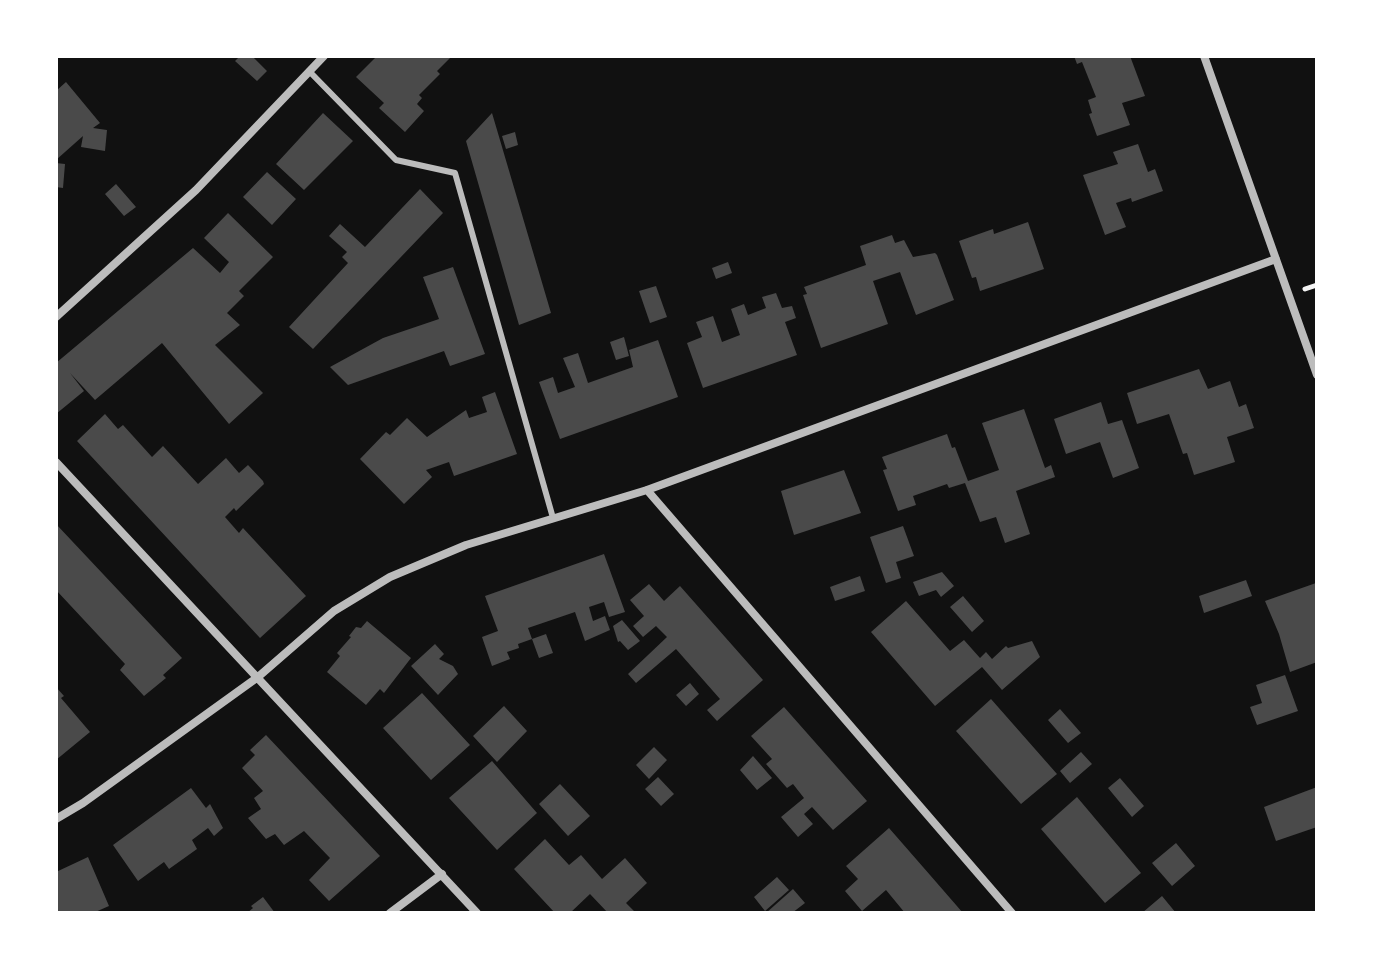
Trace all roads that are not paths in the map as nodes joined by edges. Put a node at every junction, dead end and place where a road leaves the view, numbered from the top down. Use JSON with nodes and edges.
{"nodes":[{"id":1,"x":324,"y":56,"type":"edge"},
{"id":2,"x":1204,"y":56,"type":"edge"},
{"id":3,"x":309,"y":71,"type":"junction"},
{"id":4,"x":1276,"y":259,"type":"junction"},
{"id":5,"x":56,"y":317,"type":"edge"},
{"id":6,"x":1317,"y":375,"type":"edge"},
{"id":7,"x":56,"y":462,"type":"edge"},
{"id":8,"x":647,"y":490,"type":"junction"},
{"id":9,"x":553,"y":518,"type":"junction"},
{"id":10,"x":258,"y":677,"type":"junction"},
{"id":11,"x":56,"y":819,"type":"edge"},
{"id":12,"x":442,"y":874,"type":"junction"},
{"id":13,"x":390,"y":913,"type":"edge"},
{"id":14,"x":477,"y":913,"type":"edge"},
{"id":15,"x":1012,"y":913,"type":"edge"}],
"edges":[{"from":1,"to":3,"type":"street"},
{"from":2,"to":4,"type":"street"},
{"from":3,"to":5,"type":"street"},
{"from":3,"to":9,"type":"lane"},
{"from":4,"to":6,"type":"street"},
{"from":4,"to":8,"type":"street"},
{"from":7,"to":10,"type":"street"},
{"from":8,"to":9,"type":"street"},
{"from":8,"to":15,"type":"street"},
{"from":9,"to":10,"type":"street"},
{"from":10,"to":11,"type":"street"},
{"from":10,"to":12,"type":"street"},
{"from":12,"to":13,"type":"street"},
{"from":12,"to":14,"type":"street"}]}
